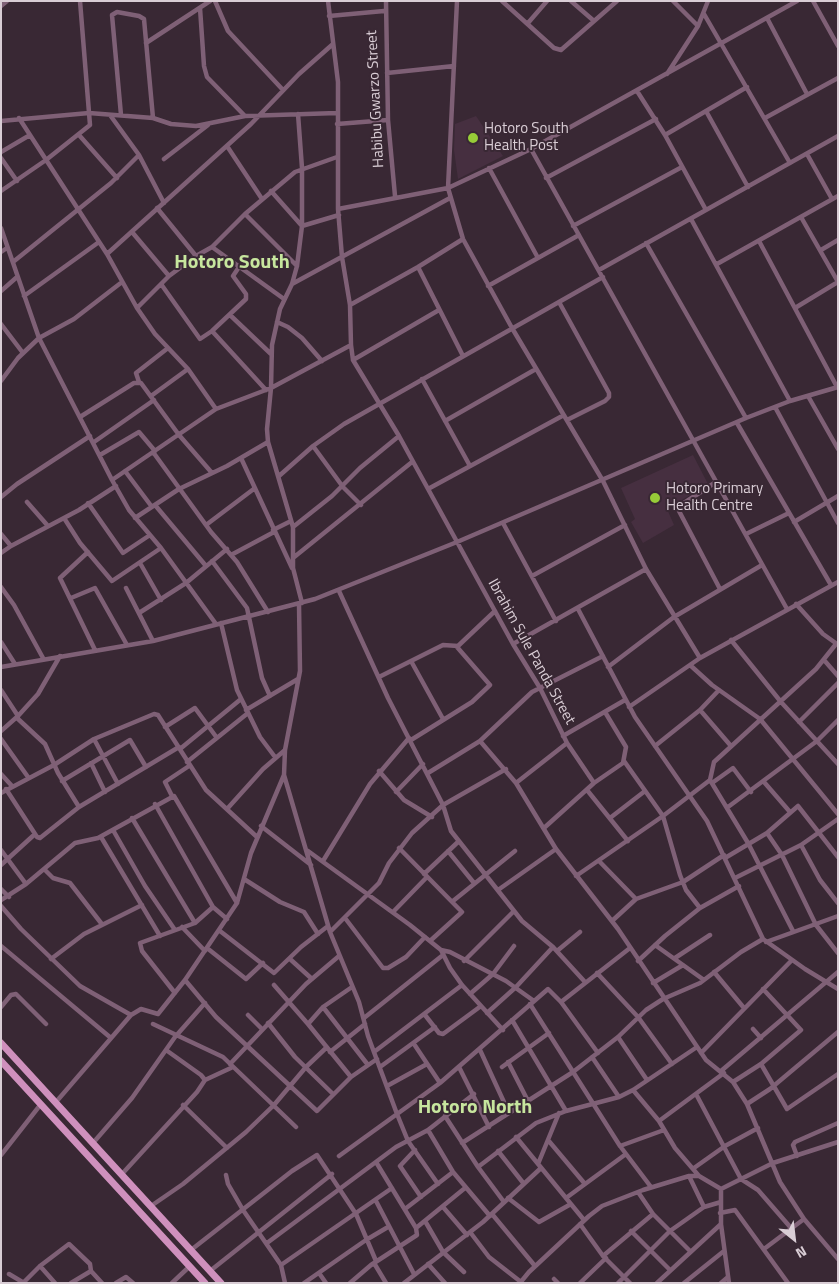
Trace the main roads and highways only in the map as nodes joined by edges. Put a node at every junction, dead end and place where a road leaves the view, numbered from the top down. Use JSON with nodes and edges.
{"nodes":[{"id":1,"x":1,"y":1043,"type":"edge"},
{"id":2,"x":1,"y":1061,"type":"edge"},
{"id":3,"x":205,"y":1283,"type":"edge"},
{"id":4,"x":221,"y":1283,"type":"edge"}],
"edges":[{"from":1,"to":4,"type":"main road"},
{"from":2,"to":3,"type":"main road"}]}
